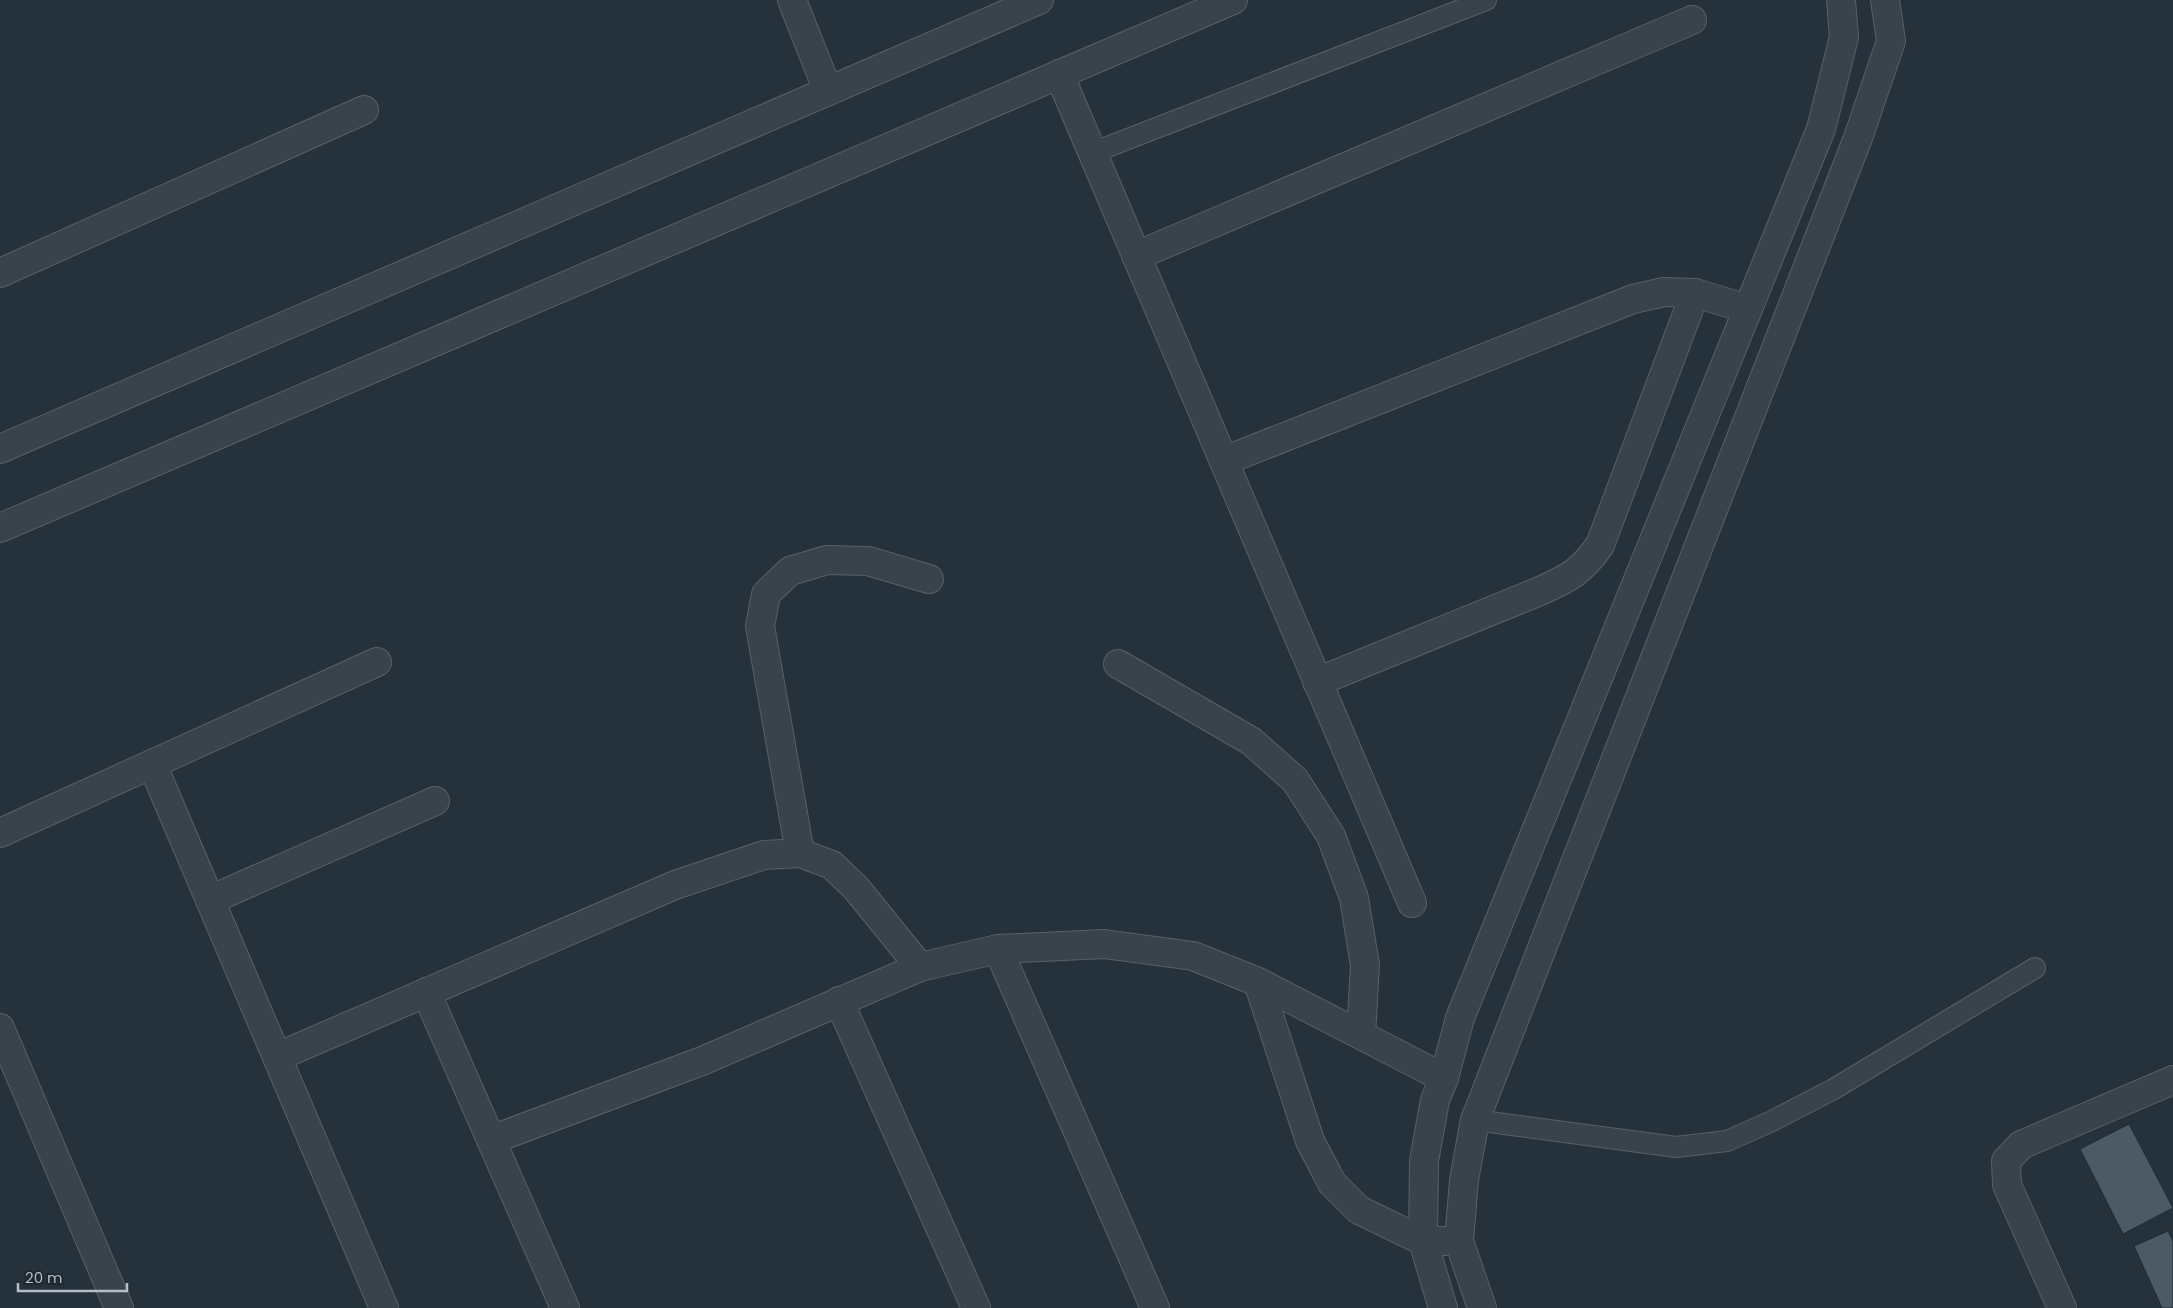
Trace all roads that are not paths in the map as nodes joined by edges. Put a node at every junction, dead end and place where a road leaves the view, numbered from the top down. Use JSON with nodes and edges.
{"nodes":[{"id":1,"x":792,"y":0,"type":"edge"},
{"id":2,"x":1039,"y":0,"type":"edge"},
{"id":3,"x":1233,"y":0,"type":"edge"},
{"id":4,"x":1486,"y":0,"type":"edge"},
{"id":5,"x":1841,"y":0,"type":"edge"},
{"id":6,"x":1885,"y":0,"type":"edge"},
{"id":7,"x":1692,"y":20,"type":"dead end"},
{"id":8,"x":1059,"y":74,"type":"junction"},
{"id":9,"x":828,"y":91,"type":"junction"},
{"id":10,"x":364,"y":110,"type":"dead end"},
{"id":11,"x":1092,"y":154,"type":"junction"},
{"id":12,"x":1136,"y":256,"type":"junction"},
{"id":13,"x":0,"y":272,"type":"edge"},
{"id":14,"x":1696,"y":293,"type":"junction"},
{"id":15,"x":1748,"y":309,"type":"junction"},
{"id":16,"x":0,"y":449,"type":"edge"},
{"id":17,"x":1224,"y":461,"type":"junction"},
{"id":18,"x":0,"y":528,"type":"edge"},
{"id":19,"x":929,"y":579,"type":"dead end"},
{"id":20,"x":377,"y":662,"type":"dead end"},
{"id":21,"x":1118,"y":664,"type":"dead end"},
{"id":22,"x":1317,"y":682,"type":"junction"},
{"id":23,"x":152,"y":764,"type":"junction"},
{"id":24,"x":434,"y":800,"type":"dead end"},
{"id":25,"x":0,"y":833,"type":"edge"},
{"id":26,"x":800,"y":853,"type":"junction"},
{"id":27,"x":210,"y":900,"type":"junction"},
{"id":28,"x":1412,"y":903,"type":"dead end"},
{"id":29,"x":998,"y":949,"type":"junction"},
{"id":30,"x":920,"y":968,"type":"junction"},
{"id":31,"x":2035,"y":968,"type":"dead end"},
{"id":32,"x":1258,"y":982,"type":"junction"},
{"id":33,"x":426,"y":992,"type":"junction"},
{"id":34,"x":839,"y":1001,"type":"junction"},
{"id":35,"x":0,"y":1028,"type":"edge"},
{"id":36,"x":1361,"y":1035,"type":"junction"},
{"id":37,"x":277,"y":1057,"type":"junction"},
{"id":38,"x":1444,"y":1078,"type":"junction"},
{"id":39,"x":2173,"y":1080,"type":"edge"},
{"id":40,"x":1475,"y":1120,"type":"junction"},
{"id":41,"x":491,"y":1140,"type":"junction"},
{"id":42,"x":1423,"y":1241,"type":"junction"},
{"id":43,"x":1459,"y":1242,"type":"junction"},
{"id":44,"x":119,"y":1308,"type":"edge"},
{"id":45,"x":384,"y":1308,"type":"edge"},
{"id":46,"x":565,"y":1308,"type":"edge"},
{"id":47,"x":976,"y":1308,"type":"edge"},
{"id":48,"x":1155,"y":1308,"type":"edge"},
{"id":49,"x":1443,"y":1308,"type":"edge"},
{"id":50,"x":1482,"y":1308,"type":"edge"},
{"id":51,"x":2062,"y":1308,"type":"edge"}],
"edges":[{"from":1,"to":9,"type":"street"},
{"from":2,"to":9,"type":"street"},
{"from":3,"to":8,"type":"street"},
{"from":4,"to":11,"type":"lane"},
{"from":5,"to":15,"type":"street"},
{"from":6,"to":40,"type":"street"},
{"from":7,"to":12,"type":"street"},
{"from":8,"to":11,"type":"street"},
{"from":8,"to":18,"type":"street"},
{"from":9,"to":16,"type":"street"},
{"from":10,"to":13,"type":"street"},
{"from":11,"to":12,"type":"street"},
{"from":12,"to":17,"type":"street"},
{"from":14,"to":15,"type":"street"},
{"from":14,"to":17,"type":"street"},
{"from":14,"to":22,"type":"street"},
{"from":15,"to":38,"type":"street"},
{"from":17,"to":22,"type":"street"},
{"from":19,"to":26,"type":"street"},
{"from":20,"to":23,"type":"street"},
{"from":21,"to":36,"type":"street"},
{"from":22,"to":28,"type":"street"},
{"from":23,"to":25,"type":"street"},
{"from":23,"to":27,"type":"street"},
{"from":24,"to":27,"type":"street"},
{"from":26,"to":30,"type":"street"},
{"from":26,"to":33,"type":"street"},
{"from":27,"to":37,"type":"street"},
{"from":29,"to":30,"type":"street"},
{"from":29,"to":32,"type":"street"},
{"from":29,"to":48,"type":"street"},
{"from":30,"to":34,"type":"street"},
{"from":31,"to":40,"type":"lane"},
{"from":32,"to":36,"type":"street"},
{"from":32,"to":42,"type":"street"},
{"from":33,"to":37,"type":"street"},
{"from":33,"to":41,"type":"street"},
{"from":34,"to":41,"type":"street"},
{"from":34,"to":47,"type":"street"},
{"from":35,"to":44,"type":"street"},
{"from":36,"to":38,"type":"street"},
{"from":37,"to":45,"type":"street"},
{"from":38,"to":42,"type":"street"},
{"from":39,"to":51,"type":"street"},
{"from":40,"to":43,"type":"street"},
{"from":41,"to":46,"type":"street"},
{"from":42,"to":43,"type":"street"},
{"from":42,"to":49,"type":"street"},
{"from":43,"to":50,"type":"street"}]}
